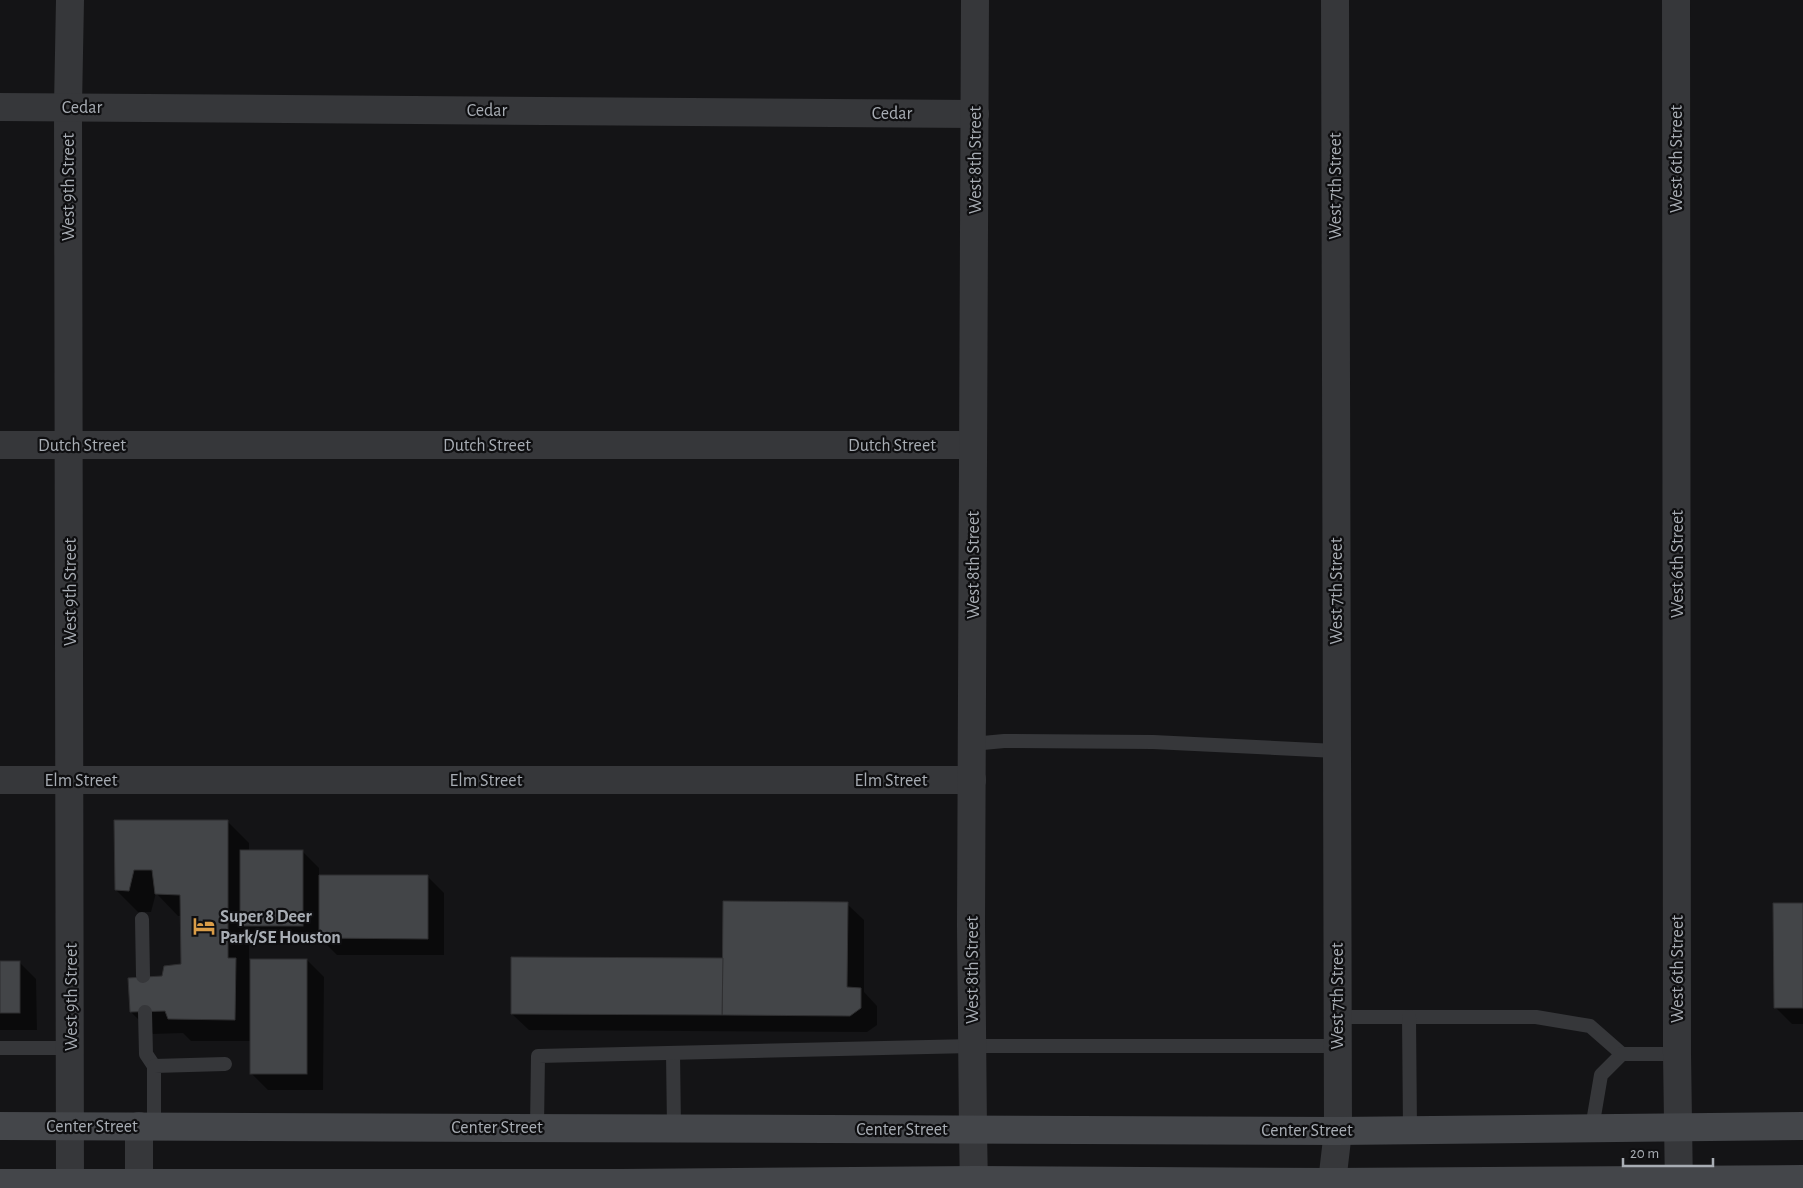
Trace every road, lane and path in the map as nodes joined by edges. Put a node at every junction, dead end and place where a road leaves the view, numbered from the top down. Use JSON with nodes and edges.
{"nodes":[{"id":1,"x":70,"y":0,"type":"edge"},
{"id":2,"x":975,"y":0,"type":"edge"},
{"id":3,"x":1335,"y":0,"type":"edge"},
{"id":4,"x":1676,"y":0,"type":"edge"},
{"id":5,"x":68,"y":106,"type":"junction"},
{"id":6,"x":0,"y":107,"type":"edge"},
{"id":7,"x":975,"y":114,"type":"junction"},
{"id":8,"x":70,"y":444,"type":"junction"},
{"id":9,"x":0,"y":445,"type":"edge"},
{"id":10,"x":973,"y":445,"type":"junction"},
{"id":11,"x":972,"y":744,"type":"junction"},
{"id":12,"x":1336,"y":751,"type":"junction"},
{"id":13,"x":0,"y":780,"type":"edge"},
{"id":14,"x":70,"y":780,"type":"junction"},
{"id":15,"x":972,"y":780,"type":"junction"},
{"id":16,"x":142,"y":919,"type":"dead end"},
{"id":17,"x":143,"y":976,"type":"dead end"},
{"id":18,"x":145,"y":1012,"type":"dead end"},
{"id":19,"x":1338,"y":1017,"type":"junction"},
{"id":20,"x":1408,"y":1017,"type":"junction"},
{"id":21,"x":972,"y":1046,"type":"junction"},
{"id":22,"x":1338,"y":1046,"type":"junction"},
{"id":23,"x":0,"y":1048,"type":"edge"},
{"id":24,"x":71,"y":1048,"type":"junction"},
{"id":25,"x":673,"y":1053,"type":"junction"},
{"id":26,"x":1622,"y":1054,"type":"junction"},
{"id":27,"x":1677,"y":1054,"type":"junction"},
{"id":28,"x":225,"y":1064,"type":"dead end"},
{"id":29,"x":154,"y":1066,"type":"junction"},
{"id":30,"x":0,"y":1126,"type":"edge"},
{"id":31,"x":71,"y":1126,"type":"junction"},
{"id":32,"x":147,"y":1126,"type":"junction"},
{"id":33,"x":1803,"y":1126,"type":"edge"},
{"id":34,"x":537,"y":1127,"type":"junction"},
{"id":35,"x":1677,"y":1127,"type":"junction"},
{"id":36,"x":674,"y":1128,"type":"junction"},
{"id":37,"x":1592,"y":1128,"type":"junction"},
{"id":38,"x":973,"y":1130,"type":"junction"},
{"id":39,"x":1410,"y":1130,"type":"junction"},
{"id":40,"x":1338,"y":1131,"type":"junction"},
{"id":41,"x":1803,"y":1179,"type":"edge"},
{"id":42,"x":1332,"y":1182,"type":"junction"},
{"id":43,"x":0,"y":1184,"type":"edge"},
{"id":44,"x":974,"y":1184,"type":"edge"},
{"id":45,"x":1679,"y":1184,"type":"edge"},
{"id":46,"x":1281,"y":1185,"type":"edge"},
{"id":47,"x":1383,"y":1185,"type":"edge"},
{"id":48,"x":70,"y":1186,"type":"edge"},
{"id":49,"x":139,"y":1186,"type":"edge"},
{"id":50,"x":504,"y":1186,"type":"edge"},
{"id":51,"x":621,"y":1186,"type":"edge"}],
"edges":[{"from":1,"to":5,"type":"street","name":"West 9th Street"},
{"from":2,"to":7,"type":"street","name":"West 8th Street"},
{"from":3,"to":12,"type":"street","name":"West 7th Street"},
{"from":4,"to":27,"type":"street","name":"West 6th Street"},
{"from":5,"to":6,"type":"street","name":"Cedar"},
{"from":5,"to":7,"type":"street","name":"Cedar"},
{"from":5,"to":8,"type":"street","name":"West 9th Street"},
{"from":7,"to":10,"type":"street","name":"West 8th Street"},
{"from":8,"to":9,"type":"street","name":"Dutch Street"},
{"from":8,"to":10,"type":"street","name":"Dutch Street"},
{"from":8,"to":14,"type":"street","name":"West 9th Street"},
{"from":10,"to":11,"type":"street","name":"West 8th Street"},
{"from":11,"to":12,"type":"lane"},
{"from":11,"to":15,"type":"street","name":"West 8th Street"},
{"from":12,"to":19,"type":"street","name":"West 7th Street"},
{"from":13,"to":14,"type":"street","name":"Elm Street"},
{"from":14,"to":15,"type":"street","name":"Elm Street"},
{"from":14,"to":24,"type":"street","name":"West 9th Street"},
{"from":15,"to":21,"type":"street","name":"West 8th Street"},
{"from":16,"to":17,"type":"lane"},
{"from":18,"to":29,"type":"lane"},
{"from":19,"to":20,"type":"lane"},
{"from":19,"to":22,"type":"street","name":"West 7th Street"},
{"from":20,"to":26,"type":"lane"},
{"from":20,"to":39,"type":"lane"},
{"from":21,"to":22,"type":"lane"},
{"from":21,"to":25,"type":"lane"},
{"from":21,"to":38,"type":"street","name":"West 8th Street"},
{"from":22,"to":40,"type":"street","name":"West 7th Street"},
{"from":23,"to":24,"type":"lane"},
{"from":24,"to":31,"type":"street","name":"West 9th Street"},
{"from":25,"to":34,"type":"lane"},
{"from":25,"to":36,"type":"lane"},
{"from":26,"to":27,"type":"lane"},
{"from":26,"to":37,"type":"lane"},
{"from":27,"to":35,"type":"street","name":"West 6th Street"},
{"from":28,"to":29,"type":"lane"},
{"from":29,"to":32,"type":"lane"},
{"from":30,"to":31,"type":"main road","name":"Center Street"},
{"from":31,"to":32,"type":"main road","name":"Center Street"},
{"from":31,"to":48,"type":"street","name":"West 9th Street"},
{"from":32,"to":34,"type":"main road","name":"Center Street"},
{"from":32,"to":49,"type":"street"},
{"from":33,"to":35,"type":"main road","name":"Center Street"},
{"from":34,"to":36,"type":"main road","name":"Center Street"},
{"from":35,"to":37,"type":"main road","name":"Center Street"},
{"from":35,"to":45,"type":"street","name":"West 6th Street"},
{"from":36,"to":38,"type":"main road","name":"Center Street"},
{"from":37,"to":39,"type":"main road","name":"Center Street"},
{"from":38,"to":40,"type":"main road","name":"Center Street"},
{"from":38,"to":44,"type":"street","name":"West 8th Street"},
{"from":39,"to":40,"type":"main road","name":"Center Street"},
{"from":40,"to":42,"type":"street","name":"West 7th Street"},
{"from":41,"to":45,"type":"main road"},
{"from":42,"to":46,"type":"main road"},
{"from":42,"to":47,"type":"main road"},
{"from":43,"to":48,"type":"main road"},
{"from":44,"to":46,"type":"main road"},
{"from":44,"to":51,"type":"main road"},
{"from":45,"to":47,"type":"main road"},
{"from":48,"to":49,"type":"main road"},
{"from":49,"to":50,"type":"main road"},
{"from":50,"to":51,"type":"main road"}]}
